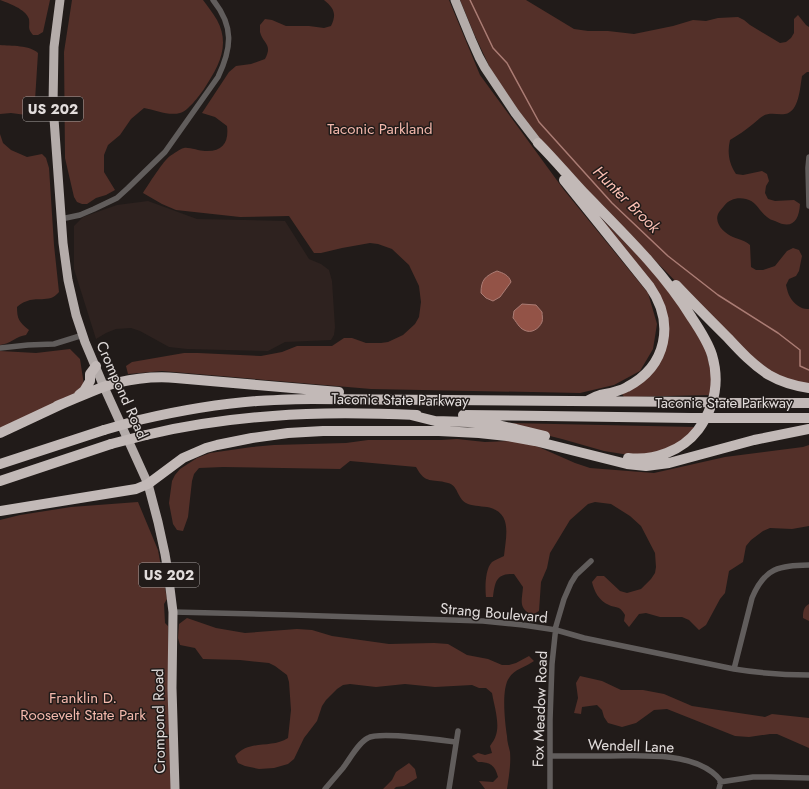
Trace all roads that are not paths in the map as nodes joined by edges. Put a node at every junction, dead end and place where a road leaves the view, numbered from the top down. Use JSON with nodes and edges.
{"nodes":[{"id":1,"x":60,"y":0,"type":"edge"},
{"id":2,"x":213,"y":0,"type":"edge"},
{"id":3,"x":455,"y":0,"type":"edge"},
{"id":4,"x":538,"y":143,"type":"junction"},
{"id":5,"x":809,"y":157,"type":"edge"},
{"id":6,"x":809,"y":206,"type":"edge"},
{"id":7,"x":61,"y":219,"type":"junction"},
{"id":8,"x":623,"y":233,"type":"junction"},
{"id":9,"x":83,"y":335,"type":"junction"},
{"id":10,"x":0,"y":348,"type":"edge"},
{"id":11,"x":96,"y":366,"type":"junction"},
{"id":12,"x":104,"y":387,"type":"junction"},
{"id":13,"x":809,"y":388,"type":"edge"},
{"id":14,"x":390,"y":399,"type":"junction"},
{"id":15,"x":583,"y":402,"type":"junction"},
{"id":16,"x":809,"y":403,"type":"edge"},
{"id":17,"x":57,"y":406,"type":"junction"},
{"id":18,"x":411,"y":414,"type":"junction"},
{"id":19,"x":809,"y":418,"type":"edge"},
{"id":20,"x":809,"y":429,"type":"edge"},
{"id":21,"x":0,"y":433,"type":"edge"},
{"id":22,"x":0,"y":464,"type":"edge"},
{"id":23,"x":0,"y":481,"type":"edge"},
{"id":24,"x":148,"y":484,"type":"junction"},
{"id":25,"x":0,"y":511,"type":"edge"},
{"id":26,"x":591,"y":561,"type":"dead end"},
{"id":27,"x":809,"y":565,"type":"edge"},
{"id":28,"x":173,"y":612,"type":"junction"},
{"id":29,"x":556,"y":630,"type":"junction"},
{"id":30,"x":734,"y":669,"type":"junction"},
{"id":31,"x":809,"y":675,"type":"edge"},
{"id":32,"x":458,"y":731,"type":"dead end"},
{"id":33,"x":456,"y":742,"type":"junction"},
{"id":34,"x":550,"y":756,"type":"junction"},
{"id":35,"x":809,"y":778,"type":"edge"},
{"id":36,"x":720,"y":782,"type":"junction"},
{"id":37,"x":175,"y":789,"type":"edge"},
{"id":38,"x":325,"y":789,"type":"edge"},
{"id":39,"x":449,"y":789,"type":"edge"},
{"id":40,"x":550,"y":789,"type":"edge"},
{"id":41,"x":719,"y":789,"type":"edge"}],
"edges":[{"from":1,"to":7,"type":"highway","name":"Crompond Road","number":"US 202"},
{"from":2,"to":7,"type":"street"},
{"from":3,"to":4,"type":"highway"},
{"from":4,"to":8,"type":"highway"},
{"from":4,"to":15,"type":"highway"},
{"from":5,"to":6,"type":"street"},
{"from":7,"to":9,"type":"highway","name":"Crompond Road","number":"US 202"},
{"from":8,"to":13,"type":"highway"},
{"from":8,"to":18,"type":"highway"},
{"from":9,"to":10,"type":"street"},
{"from":9,"to":11,"type":"highway","name":"Crompond Road","number":"US 202"},
{"from":11,"to":12,"type":"highway","name":"Crompond Road","number":"US 202"},
{"from":11,"to":17,"type":"highway"},
{"from":12,"to":14,"type":"highway"},
{"from":12,"to":17,"type":"highway"},
{"from":12,"to":24,"type":"highway","name":"Crompond Road","number":"US 202"},
{"from":14,"to":15,"type":"highway","name":"Taconic State Parkway"},
{"from":14,"to":22,"type":"highway","name":"Taconic State Parkway","bridge":true},
{"from":15,"to":16,"type":"highway","name":"Taconic State Parkway","bridge":true},
{"from":17,"to":21,"type":"highway"},
{"from":18,"to":19,"type":"highway","name":"Taconic State Parkway","bridge":true},
{"from":18,"to":23,"type":"highway","name":"Taconic State Parkway","bridge":true},
{"from":20,"to":24,"type":"highway"},
{"from":24,"to":25,"type":"highway"},
{"from":24,"to":28,"type":"highway","name":"Crompond Road","number":"US 202"},
{"from":26,"to":29,"type":"street","name":"Fox Meadow Road"},
{"from":27,"to":30,"type":"street"},
{"from":28,"to":29,"type":"street","name":"Strang Boulevard"},
{"from":28,"to":37,"type":"highway","name":"Crompond Road","number":"US 202"},
{"from":29,"to":30,"type":"street","name":"Strang Boulevard"},
{"from":29,"to":34,"type":"street","name":"Fox Meadow Road"},
{"from":30,"to":31,"type":"street","name":"Strang Boulevard"},
{"from":32,"to":33,"type":"street"},
{"from":33,"to":38,"type":"street"},
{"from":33,"to":39,"type":"street"},
{"from":34,"to":36,"type":"street","name":"Wendell Lane"},
{"from":34,"to":40,"type":"street","name":"Fox Meadow Road"},
{"from":35,"to":36,"type":"street"},
{"from":36,"to":41,"type":"street"}]}
